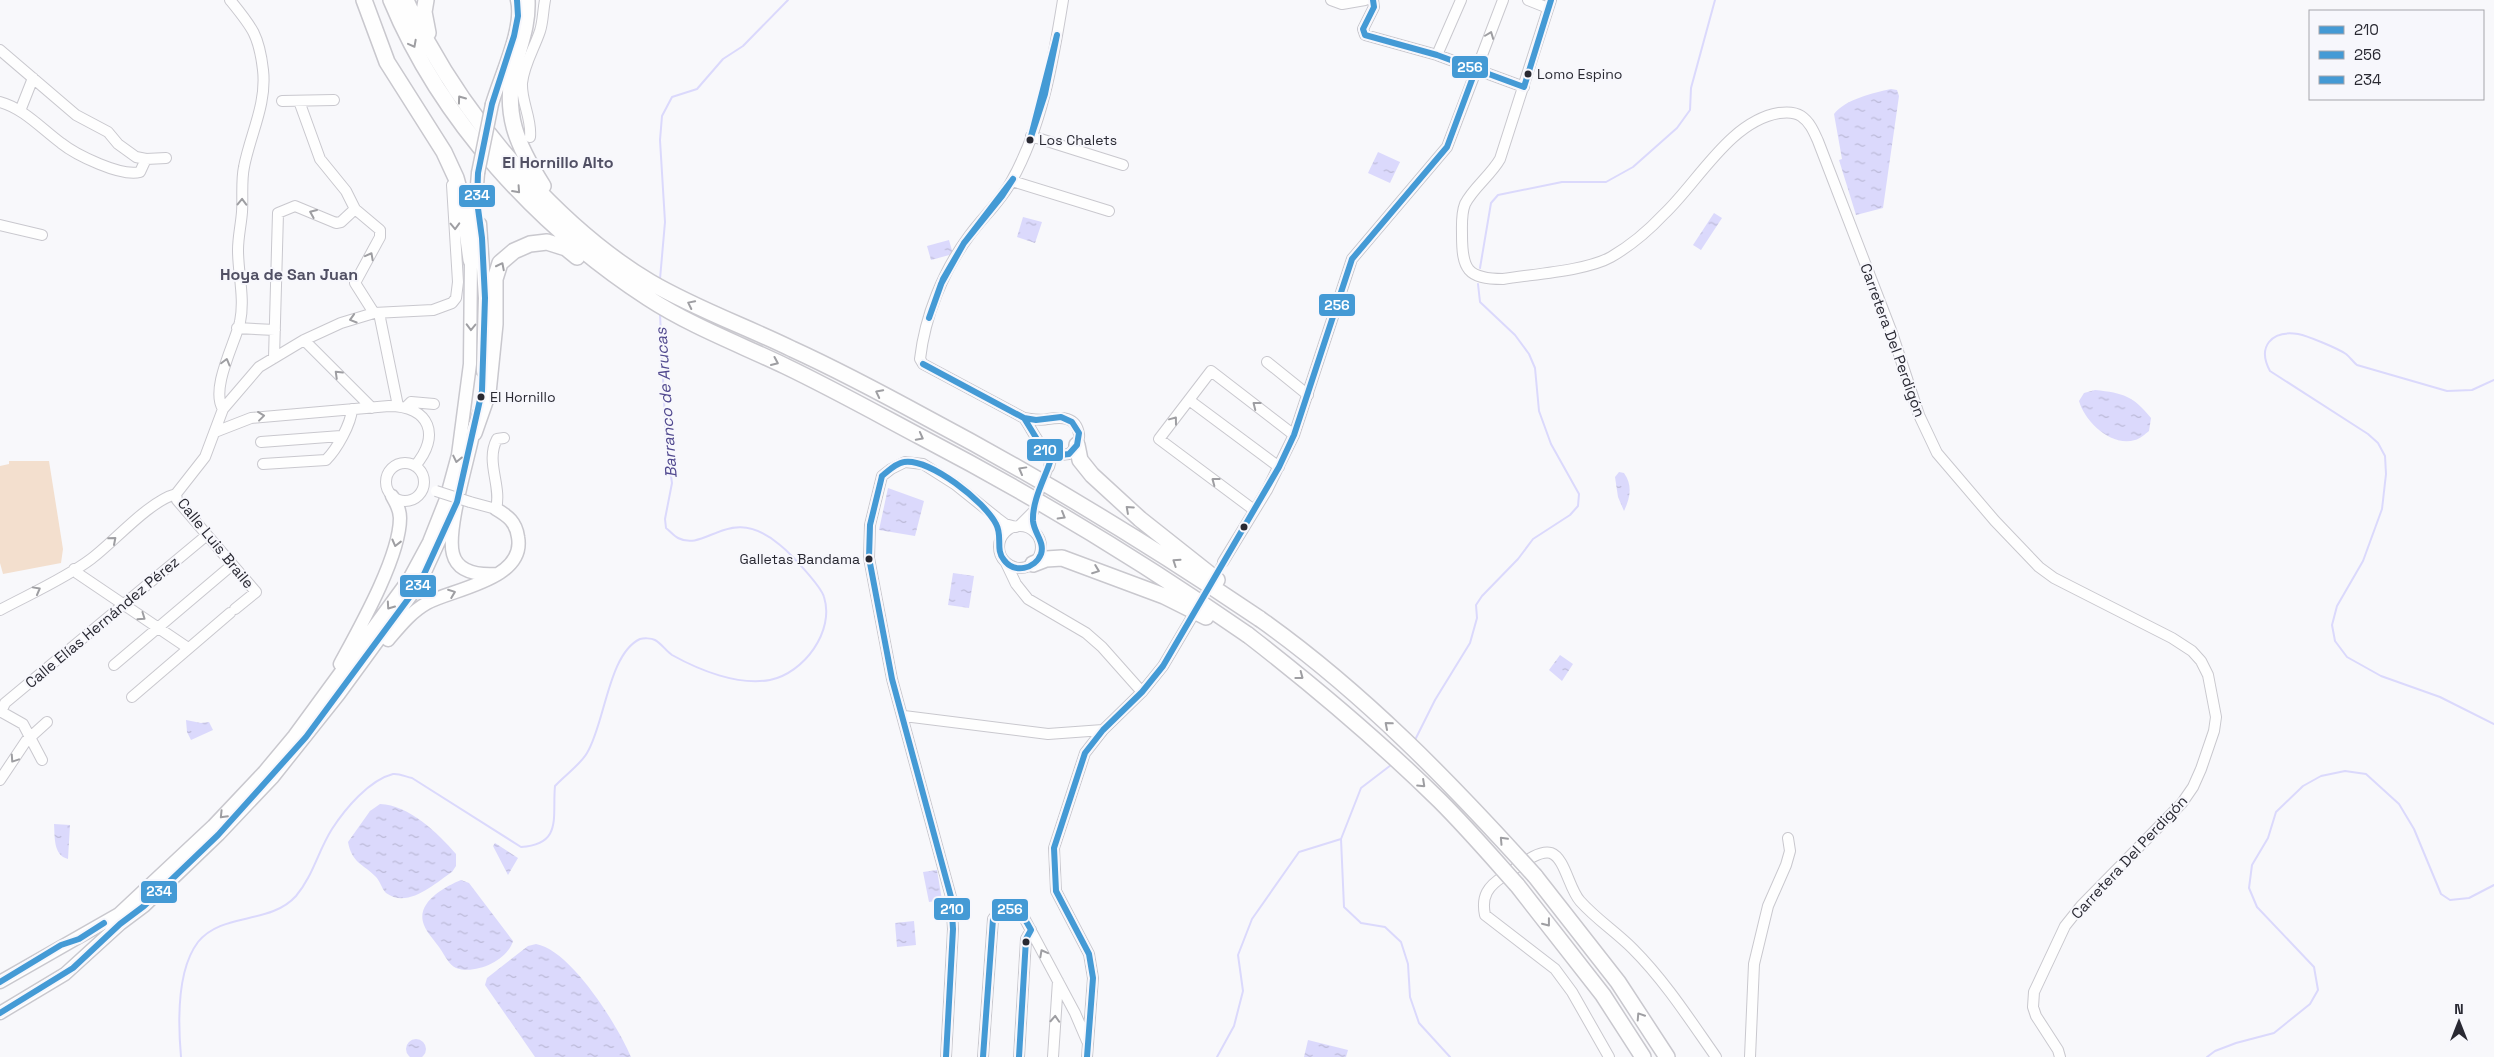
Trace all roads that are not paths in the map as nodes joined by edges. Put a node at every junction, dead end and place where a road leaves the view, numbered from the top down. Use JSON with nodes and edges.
{"nodes":[{"id":1,"x":230,"y":0,"type":"edge"},
{"id":2,"x":364,"y":0,"type":"edge"},
{"id":3,"x":392,"y":0,"type":"edge"},
{"id":4,"x":406,"y":0,"type":"edge"},
{"id":5,"x":426,"y":0,"type":"edge"},
{"id":6,"x":544,"y":0,"type":"edge"},
{"id":7,"x":1064,"y":0,"type":"edge"},
{"id":8,"x":1331,"y":0,"type":"edge"},
{"id":9,"x":1364,"y":0,"type":"edge"},
{"id":10,"x":1373,"y":0,"type":"edge"},
{"id":11,"x":1461,"y":0,"type":"edge"},
{"id":12,"x":1503,"y":0,"type":"edge"},
{"id":13,"x":1528,"y":0,"type":"edge"},
{"id":14,"x":519,"y":1,"type":"edge"},
{"id":15,"x":1549,"y":4,"type":"edge"},
{"id":16,"x":0,"y":50,"type":"edge"},
{"id":17,"x":434,"y":54,"type":"junction"},
{"id":18,"x":1437,"y":56,"type":"junction"},
{"id":19,"x":1476,"y":69,"type":"junction"},
{"id":20,"x":33,"y":78,"type":"junction"},
{"id":21,"x":1524,"y":87,"type":"junction"},
{"id":22,"x":299,"y":100,"type":"junction"},
{"id":23,"x":334,"y":100,"type":"dead end"},
{"id":24,"x":282,"y":101,"type":"dead end"},
{"id":25,"x":0,"y":102,"type":"edge"},
{"id":26,"x":20,"y":111,"type":"junction"},
{"id":27,"x":1031,"y":136,"type":"junction"},
{"id":28,"x":530,"y":137,"type":"dead end"},
{"id":29,"x":166,"y":158,"type":"dead end"},
{"id":30,"x":146,"y":159,"type":"junction"},
{"id":31,"x":448,"y":160,"type":"junction"},
{"id":32,"x":1122,"y":165,"type":"dead end"},
{"id":33,"x":1012,"y":181,"type":"junction"},
{"id":34,"x":476,"y":201,"type":"junction"},
{"id":35,"x":558,"y":208,"type":"junction"},
{"id":36,"x":355,"y":209,"type":"junction"},
{"id":37,"x":1109,"y":211,"type":"dead end"},
{"id":38,"x":0,"y":225,"type":"edge"},
{"id":39,"x":42,"y":234,"type":"dead end"},
{"id":40,"x":586,"y":258,"type":"junction"},
{"id":41,"x":472,"y":260,"type":"junction"},
{"id":42,"x":377,"y":313,"type":"junction"},
{"id":43,"x":237,"y":328,"type":"junction"},
{"id":44,"x":275,"y":330,"type":"junction"},
{"id":45,"x":304,"y":340,"type":"junction"},
{"id":46,"x":274,"y":358,"type":"junction"},
{"id":47,"x":1267,"y":362,"type":"dead end"},
{"id":48,"x":1308,"y":395,"type":"junction"},
{"id":49,"x":1189,"y":400,"type":"junction"},
{"id":50,"x":434,"y":404,"type":"dead end"},
{"id":51,"x":362,"y":407,"type":"junction"},
{"id":52,"x":402,"y":407,"type":"junction"},
{"id":53,"x":223,"y":409,"type":"junction"},
{"id":54,"x":1024,"y":418,"type":"junction"},
{"id":55,"x":1048,"y":419,"type":"junction"},
{"id":56,"x":216,"y":432,"type":"junction"},
{"id":57,"x":474,"y":433,"type":"junction"},
{"id":58,"x":1294,"y":435,"type":"junction"},
{"id":59,"x":341,"y":436,"type":"junction"},
{"id":60,"x":504,"y":438,"type":"dead end"},
{"id":61,"x":1038,"y":438,"type":"junction"},
{"id":62,"x":261,"y":442,"type":"dead end"},
{"id":63,"x":1077,"y":445,"type":"junction"},
{"id":64,"x":1052,"y":456,"type":"junction"},
{"id":65,"x":263,"y":464,"type":"dead end"},
{"id":66,"x":415,"y":466,"type":"junction"},
{"id":67,"x":1049,"y":468,"type":"tunnel mouth"},
{"id":68,"x":1279,"y":468,"type":"junction"},
{"id":69,"x":424,"y":487,"type":"junction"},
{"id":70,"x":176,"y":494,"type":"junction"},
{"id":71,"x":498,"y":494,"type":"junction"},
{"id":72,"x":392,"y":496,"type":"junction"},
{"id":73,"x":457,"y":502,"type":"junction"},
{"id":74,"x":496,"y":509,"type":"junction"},
{"id":75,"x":1254,"y":510,"type":"junction"},
{"id":76,"x":991,"y":514,"type":"junction"},
{"id":77,"x":509,"y":516,"type":"junction"},
{"id":78,"x":1017,"y":526,"type":"junction"},
{"id":79,"x":1034,"y":531,"type":"junction"},
{"id":80,"x":206,"y":535,"type":"junction"},
{"id":81,"x":1001,"y":539,"type":"junction"},
{"id":82,"x":1223,"y":562,"type":"tunnel mouth"},
{"id":83,"x":1006,"y":563,"type":"junction"},
{"id":84,"x":232,"y":566,"type":"junction"},
{"id":85,"x":1031,"y":566,"type":"junction"},
{"id":86,"x":74,"y":569,"type":"junction"},
{"id":87,"x":498,"y":574,"type":"junction"},
{"id":88,"x":1021,"y":591,"type":"junction"},
{"id":89,"x":124,"y":604,"type":"junction"},
{"id":90,"x":0,"y":610,"type":"edge"},
{"id":91,"x":1192,"y":617,"type":"tunnel mouth"},
{"id":92,"x":1262,"y":618,"type":"junction"},
{"id":93,"x":159,"y":629,"type":"junction"},
{"id":94,"x":1248,"y":639,"type":"junction"},
{"id":95,"x":188,"y":648,"type":"junction"},
{"id":96,"x":114,"y":665,"type":"dead end"},
{"id":97,"x":1132,"y":680,"type":"junction"},
{"id":98,"x":1152,"y":680,"type":"junction"},
{"id":99,"x":1142,"y":692,"type":"junction"},
{"id":100,"x":339,"y":694,"type":"junction"},
{"id":101,"x":132,"y":697,"type":"dead end"},
{"id":102,"x":1130,"y":702,"type":"junction"},
{"id":103,"x":1,"y":711,"type":"edge"},
{"id":104,"x":312,"y":713,"type":"junction"},
{"id":105,"x":904,"y":716,"type":"junction"},
{"id":106,"x":47,"y":722,"type":"dead end"},
{"id":107,"x":1102,"y":730,"type":"junction"},
{"id":108,"x":30,"y":738,"type":"junction"},
{"id":109,"x":42,"y":760,"type":"dead end"},
{"id":110,"x":0,"y":780,"type":"edge"},
{"id":111,"x":1788,"y":838,"type":"dead end"},
{"id":112,"x":119,"y":919,"type":"junction"},
{"id":113,"x":1031,"y":930,"type":"junction"},
{"id":114,"x":1058,"y":981,"type":"junction"},
{"id":115,"x":0,"y":982,"type":"edge"},
{"id":116,"x":0,"y":1013,"type":"edge"},
{"id":117,"x":1088,"y":1044,"type":"junction"},
{"id":118,"x":946,"y":1057,"type":"edge"},
{"id":119,"x":984,"y":1057,"type":"edge"},
{"id":120,"x":1019,"y":1057,"type":"edge"},
{"id":121,"x":1053,"y":1057,"type":"edge"},
{"id":122,"x":1088,"y":1057,"type":"edge"},
{"id":123,"x":1610,"y":1057,"type":"edge"},
{"id":124,"x":1643,"y":1057,"type":"edge"},
{"id":125,"x":1667,"y":1057,"type":"edge"},
{"id":126,"x":1716,"y":1057,"type":"edge"},
{"id":127,"x":1750,"y":1057,"type":"edge"},
{"id":128,"x":2060,"y":1057,"type":"edge"}],
"edges":[{"from":43,"to":1,"type":"street","one_way":true},
{"from":2,"to":31,"type":"highway"},
{"from":3,"to":40,"type":"highway","one_way":true},
{"from":4,"to":17,"type":"highway"},
{"from":5,"to":17,"type":"highway"},
{"from":6,"to":28,"type":"street"},
{"from":7,"to":27,"type":"street"},
{"from":8,"to":9,"type":"street"},
{"from":10,"to":18,"type":"street"},
{"from":11,"to":18,"type":"street"},
{"from":19,"to":12,"type":"street","one_way":true},
{"from":13,"to":15,"type":"street"},
{"from":14,"to":34,"type":"main road","bridge":true},
{"from":14,"to":35,"type":"highway"},
{"from":15,"to":21,"type":"street","name":"Carretera Del Perdigón"},
{"from":16,"to":20,"type":"street"},
{"from":35,"to":17,"type":"highway","one_way":true},
{"from":18,"to":19,"type":"street"},
{"from":19,"to":21,"type":"street"},
{"from":19,"to":48,"type":"street"},
{"from":20,"to":26,"type":"street"},
{"from":20,"to":30,"type":"street"},
{"from":21,"to":128,"type":"street","name":"Carretera Del Perdigón"},
{"from":22,"to":23,"type":"street"},
{"from":22,"to":24,"type":"street"},
{"from":22,"to":36,"type":"street"},
{"from":25,"to":26,"type":"street"},
{"from":26,"to":30,"type":"street"},
{"from":27,"to":32,"type":"street"},
{"from":27,"to":33,"type":"street"},
{"from":29,"to":30,"type":"street"},
{"from":31,"to":41,"type":"highway"},
{"from":31,"to":42,"type":"street","one_way":true},
{"from":33,"to":37,"type":"street"},
{"from":33,"to":54,"type":"street"},
{"from":34,"to":41,"type":"main road"},
{"from":34,"to":57,"type":"main road"},
{"from":92,"to":35,"type":"highway","one_way":true},
{"from":42,"to":36,"type":"street","one_way":true},
{"from":36,"to":44,"type":"street","one_way":true},
{"from":38,"to":39,"type":"street"},
{"from":57,"to":40,"type":"highway","one_way":true},
{"from":40,"to":94,"type":"highway","one_way":true},
{"from":41,"to":104,"type":"main road","one_way":true},
{"from":42,"to":45,"type":"street","one_way":true},
{"from":42,"to":52,"type":"street"},
{"from":43,"to":44,"type":"street"},
{"from":53,"to":43,"type":"street","one_way":true},
{"from":44,"to":46,"type":"street"},
{"from":45,"to":46,"type":"street"},
{"from":51,"to":45,"type":"street","one_way":true},
{"from":46,"to":53,"type":"street"},
{"from":47,"to":48,"type":"street"},
{"from":48,"to":58,"type":"street"},
{"from":58,"to":49,"type":"street","one_way":true},
{"from":49,"to":68,"type":"street"},
{"from":75,"to":49,"type":"street","one_way":true},
{"from":50,"to":52,"type":"street"},
{"from":51,"to":52,"type":"street"},
{"from":56,"to":51,"type":"street","one_way":true},
{"from":51,"to":59,"type":"street"},
{"from":52,"to":66,"type":"street"},
{"from":53,"to":56,"type":"street"},
{"from":54,"to":55,"type":"street"},
{"from":54,"to":61,"type":"street"},
{"from":55,"to":61,"type":"street"},
{"from":55,"to":63,"type":"street"},
{"from":56,"to":70,"type":"street"},
{"from":57,"to":73,"type":"main road"},
{"from":58,"to":68,"type":"street"},
{"from":59,"to":62,"type":"street"},
{"from":59,"to":65,"type":"street"},
{"from":60,"to":71,"type":"street"},
{"from":61,"to":64,"type":"street"},
{"from":63,"to":64,"type":"street"},
{"from":92,"to":63,"type":"highway","one_way":true},
{"from":64,"to":67,"type":"street"},
{"from":66,"to":69,"type":"street"},
{"from":66,"to":72,"type":"street"},
{"from":68,"to":75,"type":"street"},
{"from":69,"to":72,"type":"street"},
{"from":69,"to":74,"type":"street","bridge":true},
{"from":70,"to":80,"type":"street","name":"Calle Luis Braile"},
{"from":86,"to":70,"type":"street","one_way":true},
{"from":71,"to":74,"type":"street"},
{"from":71,"to":77,"type":"street"},
{"from":72,"to":104,"type":"main road","one_way":true},
{"from":73,"to":87,"type":"main road"},
{"from":73,"to":100,"type":"main road"},
{"from":74,"to":77,"type":"main road"},
{"from":75,"to":82,"type":"street"},
{"from":76,"to":78,"type":"street"},
{"from":76,"to":81,"type":"street"},
{"from":76,"to":105,"type":"street"},
{"from":77,"to":87,"type":"main road"},
{"from":78,"to":79,"type":"street"},
{"from":78,"to":79,"type":"street"},
{"from":78,"to":81,"type":"street"},
{"from":79,"to":85,"type":"street"},
{"from":80,"to":84,"type":"street","name":"Calle Luis Braile"},
{"from":80,"to":89,"type":"street","name":"Calle Elías Hernández Pérez"},
{"from":81,"to":83,"type":"street"},
{"from":83,"to":85,"type":"street"},
{"from":83,"to":88,"type":"street"},
{"from":84,"to":93,"type":"street"},
{"from":84,"to":95,"type":"street","name":"Calle Luis Braile"},
{"from":85,"to":88,"type":"street"},
{"from":85,"to":94,"type":"highway","one_way":true},
{"from":86,"to":89,"type":"street"},
{"from":90,"to":86,"type":"street","one_way":true},
{"from":100,"to":87,"type":"main road","one_way":true},
{"from":88,"to":97,"type":"street"},
{"from":89,"to":93,"type":"street","one_way":true},
{"from":89,"to":103,"type":"street","name":"Calle Elías Hernández Pérez"},
{"from":91,"to":98,"type":"street"},
{"from":125,"to":92,"type":"highway","one_way":true,"bridge":true},
{"from":93,"to":95,"type":"street"},
{"from":93,"to":96,"type":"street"},
{"from":94,"to":124,"type":"highway","one_way":true,"bridge":true},
{"from":95,"to":101,"type":"street"},
{"from":97,"to":98,"type":"street"},
{"from":97,"to":99,"type":"street"},
{"from":97,"to":102,"type":"street"},
{"from":98,"to":99,"type":"street"},
{"from":99,"to":102,"type":"street"},
{"from":100,"to":112,"type":"main road"},
{"from":102,"to":107,"type":"street"},
{"from":103,"to":108,"type":"street"},
{"from":104,"to":112,"type":"main road","one_way":true},
{"from":105,"to":107,"type":"street"},
{"from":105,"to":118,"type":"street"},
{"from":106,"to":108,"type":"street"},
{"from":107,"to":117,"type":"street"},
{"from":108,"to":109,"type":"street"},
{"from":108,"to":110,"type":"street","one_way":true},
{"from":111,"to":127,"type":"street"},
{"from":112,"to":115,"type":"main road"},
{"from":112,"to":116,"type":"main road"},
{"from":114,"to":113,"type":"street","one_way":true},
{"from":113,"to":119,"type":"street"},
{"from":113,"to":120,"type":"street"},
{"from":114,"to":117,"type":"street"},
{"from":121,"to":114,"type":"street","one_way":true},
{"from":117,"to":122,"type":"street"},
{"from":123,"to":126,"type":"street"}]}
